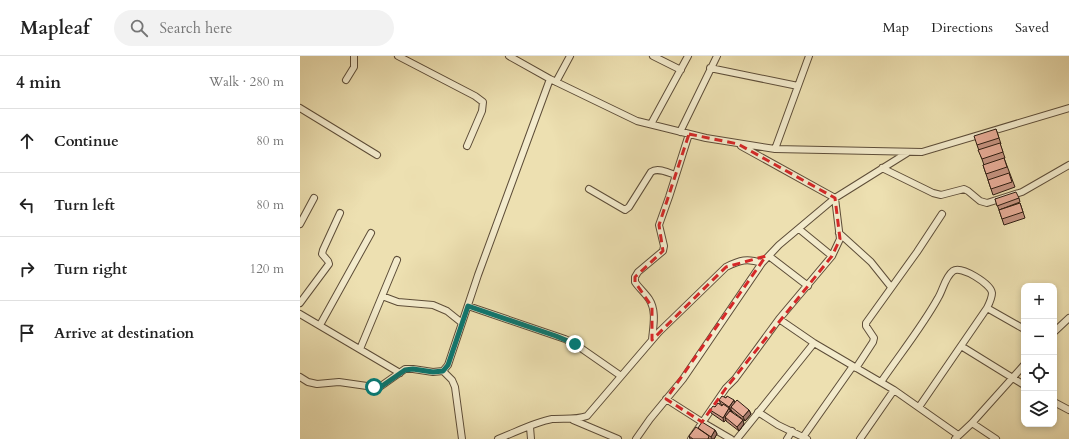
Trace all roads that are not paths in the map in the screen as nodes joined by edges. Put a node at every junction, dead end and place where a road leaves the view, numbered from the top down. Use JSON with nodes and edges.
{"nodes":[{"id":1,"x":354,"y":56,"type":"edge"},
{"id":2,"x":398,"y":56,"type":"edge"},
{"id":3,"x":509,"y":56,"type":"edge"},
{"id":4,"x":570,"y":56,"type":"edge"},
{"id":5,"x":653,"y":56,"type":"edge"},
{"id":6,"x":688,"y":56,"type":"edge"},
{"id":7,"x":716,"y":56,"type":"edge"},
{"id":8,"x":809,"y":56,"type":"edge"},
{"id":9,"x":710,"y":68,"type":"junction"},
{"id":10,"x":681,"y":70,"type":"junction"},
{"id":11,"x":346,"y":80,"type":"dead end"},
{"id":12,"x":553,"y":81,"type":"junction"},
{"id":13,"x":798,"y":86,"type":"junction"},
{"id":14,"x":300,"y":108,"type":"edge"},
{"id":15,"x":1069,"y":108,"type":"edge"},
{"id":16,"x":651,"y":124,"type":"junction"},
{"id":17,"x":680,"y":132,"type":"junction"},
{"id":18,"x":688,"y":134,"type":"junction"},
{"id":19,"x":738,"y":144,"type":"junction"},
{"id":20,"x":466,"y":146,"type":"dead end"},
{"id":21,"x":775,"y":149,"type":"junction"},
{"id":22,"x":907,"y":153,"type":"junction"},
{"id":23,"x":377,"y":155,"type":"dead end"},
{"id":24,"x":1069,"y":165,"type":"edge"},
{"id":25,"x":882,"y":168,"type":"junction"},
{"id":26,"x":676,"y":175,"type":"junction"},
{"id":27,"x":589,"y":189,"type":"dead end"},
{"id":28,"x":314,"y":198,"type":"dead end"},
{"id":29,"x":835,"y":198,"type":"junction"},
{"id":30,"x":340,"y":213,"type":"dead end"},
{"id":31,"x":942,"y":214,"type":"dead end"},
{"id":32,"x":300,"y":224,"type":"edge"},
{"id":33,"x":799,"y":229,"type":"junction"},
{"id":34,"x":371,"y":233,"type":"dead end"},
{"id":35,"x":839,"y":233,"type":"junction"},
{"id":36,"x":769,"y":256,"type":"junction"},
{"id":37,"x":832,"y":256,"type":"junction"},
{"id":38,"x":397,"y":260,"type":"dead end"},
{"id":39,"x":762,"y":263,"type":"junction"},
{"id":40,"x":808,"y":286,"type":"junction"},
{"id":41,"x":891,"y":287,"type":"junction"},
{"id":42,"x":382,"y":296,"type":"junction"},
{"id":43,"x":300,"y":303,"type":"edge"},
{"id":44,"x":468,"y":306,"type":"junction"},
{"id":45,"x":987,"y":308,"type":"junction"},
{"id":46,"x":300,"y":314,"type":"edge"},
{"id":47,"x":1069,"y":318,"type":"edge"},
{"id":48,"x":779,"y":319,"type":"junction"},
{"id":49,"x":462,"y":323,"type":"junction"},
{"id":50,"x":320,"y":325,"type":"junction"},
{"id":51,"x":1021,"y":327,"type":"edge"},
{"id":52,"x":1057,"y":329,"type":"edge"},
{"id":53,"x":652,"y":340,"type":"junction"},
{"id":54,"x":814,"y":343,"type":"junction"},
{"id":55,"x":961,"y":346,"type":"junction"},
{"id":56,"x":360,"y":349,"type":"junction"},
{"id":57,"x":854,"y":367,"type":"junction"},
{"id":58,"x":1021,"y":368,"type":"edge"},
{"id":59,"x":443,"y":371,"type":"junction"},
{"id":60,"x":400,"y":373,"type":"junction"},
{"id":61,"x":621,"y":376,"type":"junction"},
{"id":62,"x":300,"y":377,"type":"edge"},
{"id":63,"x":1012,"y":379,"type":"junction"},
{"id":64,"x":881,"y":382,"type":"junction"},
{"id":65,"x":1021,"y":384,"type":"edge"},
{"id":66,"x":894,"y":390,"type":"junction"},
{"id":67,"x":666,"y":399,"type":"junction"},
{"id":68,"x":1057,"y":404,"type":"edge"},
{"id":69,"x":919,"y":407,"type":"junction"},
{"id":70,"x":1069,"y":410,"type":"edge"},
{"id":71,"x":758,"y":412,"type":"junction"},
{"id":72,"x":571,"y":419,"type":"junction"},
{"id":73,"x":702,"y":422,"type":"junction"},
{"id":74,"x":972,"y":423,"type":"junction"},
{"id":75,"x":530,"y":427,"type":"junction"},
{"id":76,"x":792,"y":431,"type":"junction"},
{"id":77,"x":957,"y":437,"type":"edge"},
{"id":78,"x":805,"y":438,"type":"edge"},
{"id":79,"x":462,"y":439,"type":"edge"},
{"id":80,"x":498,"y":439,"type":"edge"},
{"id":81,"x":531,"y":439,"type":"edge"},
{"id":82,"x":618,"y":439,"type":"edge"},
{"id":83,"x":636,"y":439,"type":"edge"},
{"id":84,"x":691,"y":439,"type":"edge"},
{"id":85,"x":731,"y":439,"type":"edge"},
{"id":86,"x":738,"y":439,"type":"edge"},
{"id":87,"x":787,"y":439,"type":"edge"},
{"id":88,"x":860,"y":439,"type":"edge"},
{"id":89,"x":996,"y":439,"type":"edge"}],
"edges":[{"from":1,"to":11,"type":"street"},
{"from":2,"to":20,"type":"street"},
{"from":3,"to":12,"type":"street"},
{"from":4,"to":12,"type":"street"},
{"from":5,"to":10,"type":"street"},
{"from":6,"to":10,"type":"street"},
{"from":7,"to":9,"type":"street"},
{"from":8,"to":13,"type":"street"},
{"from":9,"to":13,"type":"street"},
{"from":9,"to":17,"type":"street"},
{"from":10,"to":16,"type":"street"},
{"from":12,"to":16,"type":"street"},
{"from":12,"to":44,"type":"street"},
{"from":13,"to":21,"type":"street"},
{"from":14,"to":23,"type":"street"},
{"from":15,"to":22,"type":"street"},
{"from":16,"to":17,"type":"street"},
{"from":17,"to":18,"type":"street"},
{"from":18,"to":19,"type":"street"},
{"from":18,"to":26,"type":"street"},
{"from":19,"to":21,"type":"street"},
{"from":19,"to":29,"type":"street"},
{"from":21,"to":22,"type":"street"},
{"from":22,"to":25,"type":"street"},
{"from":24,"to":25,"type":"street"},
{"from":25,"to":29,"type":"street"},
{"from":26,"to":27,"type":"street"},
{"from":26,"to":53,"type":"street"},
{"from":28,"to":32,"type":"street"},
{"from":29,"to":33,"type":"street"},
{"from":29,"to":35,"type":"street"},
{"from":30,"to":43,"type":"street"},
{"from":31,"to":41,"type":"street"},
{"from":33,"to":36,"type":"street"},
{"from":33,"to":37,"type":"street"},
{"from":34,"to":50,"type":"street"},
{"from":35,"to":37,"type":"street"},
{"from":35,"to":41,"type":"street"},
{"from":36,"to":39,"type":"street"},
{"from":36,"to":40,"type":"street"},
{"from":37,"to":40,"type":"street"},
{"from":38,"to":42,"type":"street"},
{"from":39,"to":53,"type":"street"},
{"from":39,"to":67,"type":"street"},
{"from":40,"to":48,"type":"street"},
{"from":41,"to":57,"type":"street"},
{"from":42,"to":49,"type":"street"},
{"from":42,"to":56,"type":"street"},
{"from":44,"to":49,"type":"street"},
{"from":44,"to":61,"type":"street"},
{"from":45,"to":51,"type":"street"},
{"from":45,"to":55,"type":"street"},
{"from":45,"to":64,"type":"street"},
{"from":46,"to":50,"type":"street"},
{"from":47,"to":52,"type":"street"},
{"from":48,"to":54,"type":"street"},
{"from":48,"to":73,"type":"street"},
{"from":49,"to":59,"type":"street"},
{"from":50,"to":56,"type":"street"},
{"from":53,"to":61,"type":"street"},
{"from":54,"to":57,"type":"street"},
{"from":54,"to":71,"type":"street"},
{"from":55,"to":63,"type":"street"},
{"from":55,"to":69,"type":"street"},
{"from":56,"to":60,"type":"street"},
{"from":57,"to":64,"type":"street"},
{"from":57,"to":78,"type":"street"},
{"from":58,"to":63,"type":"street"},
{"from":59,"to":60,"type":"street"},
{"from":59,"to":79,"type":"street"},
{"from":60,"to":62,"type":"street"},
{"from":61,"to":72,"type":"street"},
{"from":63,"to":65,"type":"street"},
{"from":63,"to":74,"type":"street"},
{"from":64,"to":66,"type":"street"},
{"from":66,"to":69,"type":"street"},
{"from":66,"to":88,"type":"street"},
{"from":67,"to":73,"type":"street"},
{"from":67,"to":83,"type":"street"},
{"from":68,"to":70,"type":"street"},
{"from":69,"to":77,"type":"street"},
{"from":71,"to":76,"type":"street"},
{"from":71,"to":86,"type":"street"},
{"from":72,"to":75,"type":"street"},
{"from":72,"to":82,"type":"street"},
{"from":73,"to":84,"type":"street"},
{"from":73,"to":85,"type":"street"},
{"from":74,"to":77,"type":"street"},
{"from":74,"to":89,"type":"street"},
{"from":75,"to":80,"type":"street"},
{"from":75,"to":81,"type":"street"},
{"from":76,"to":78,"type":"street"},
{"from":76,"to":87,"type":"street"}]}
